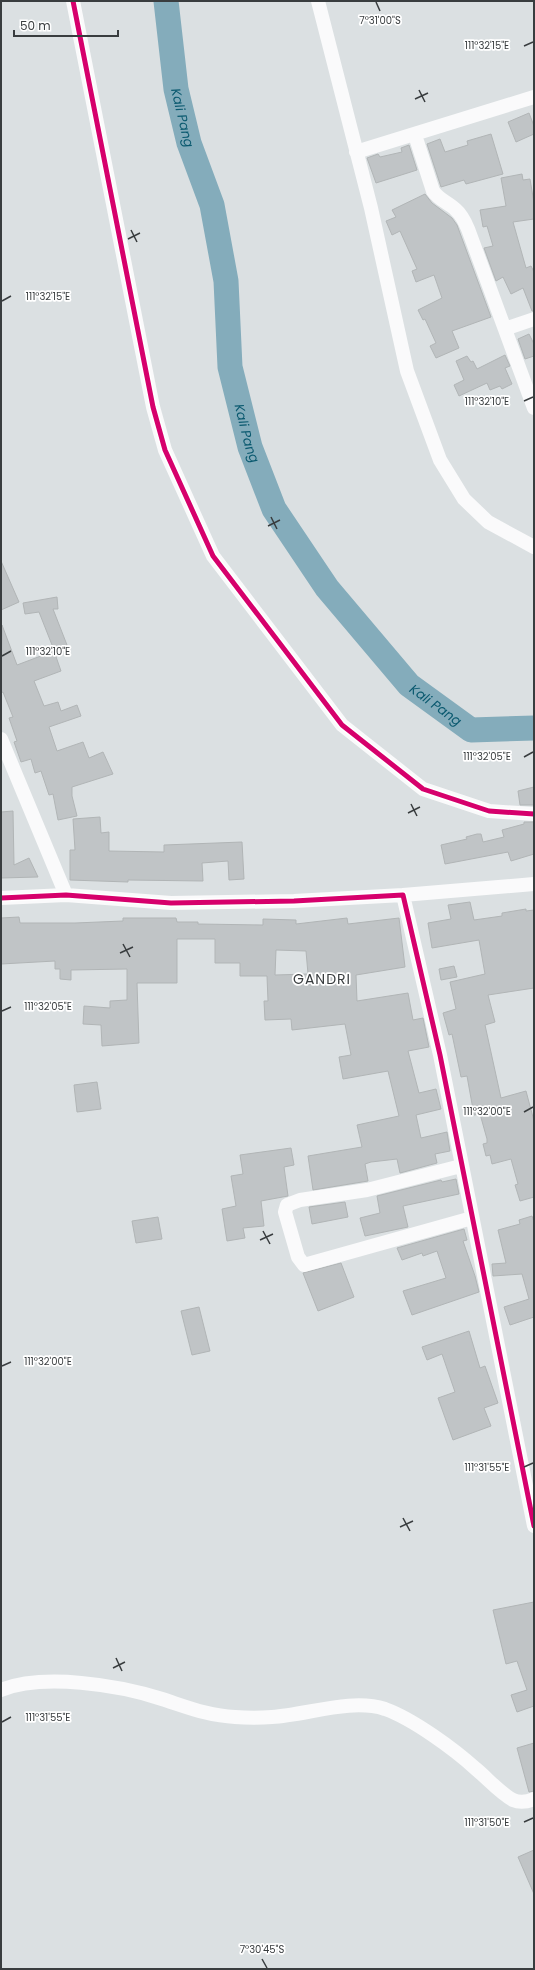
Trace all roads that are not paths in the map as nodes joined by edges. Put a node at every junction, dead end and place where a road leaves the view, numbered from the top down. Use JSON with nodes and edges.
{"nodes":[{"id":1,"x":73,"y":1,"type":"edge"},
{"id":2,"x":318,"y":1,"type":"edge"},
{"id":3,"x":534,"y":98,"type":"edge"},
{"id":4,"x":415,"y":135,"type":"junction"},
{"id":5,"x":356,"y":152,"type":"junction"},
{"id":6,"x":534,"y":319,"type":"edge"},
{"id":7,"x":505,"y":329,"type":"junction"},
{"id":8,"x":534,"y":408,"type":"edge"},
{"id":9,"x":534,"y":547,"type":"edge"},
{"id":10,"x":1,"y":739,"type":"edge"},
{"id":11,"x":534,"y":814,"type":"edge"},
{"id":12,"x":534,"y":884,"type":"edge"},
{"id":13,"x":66,"y":895,"type":"junction"},
{"id":14,"x":403,"y":895,"type":"junction"},
{"id":15,"x":1,"y":898,"type":"edge"},
{"id":16,"x":461,"y":1166,"type":"junction"},
{"id":17,"x":472,"y":1218,"type":"junction"},
{"id":18,"x":534,"y":1526,"type":"edge"},
{"id":19,"x":1,"y":1690,"type":"edge"},
{"id":20,"x":534,"y":1799,"type":"edge"}],
"edges":[{"from":1,"to":11,"type":"street"},
{"from":2,"to":5,"type":"street"},
{"from":3,"to":4,"type":"street"},
{"from":4,"to":5,"type":"street"},
{"from":4,"to":7,"type":"street"},
{"from":5,"to":9,"type":"street"},
{"from":6,"to":7,"type":"street"},
{"from":7,"to":8,"type":"street"},
{"from":10,"to":13,"type":"street"},
{"from":12,"to":14,"type":"street"},
{"from":13,"to":14,"type":"street"},
{"from":13,"to":15,"type":"street"},
{"from":14,"to":16,"type":"street"},
{"from":16,"to":17,"type":"street"},
{"from":16,"to":17,"type":"street"},
{"from":17,"to":18,"type":"street"},
{"from":19,"to":20,"type":"street"}]}
